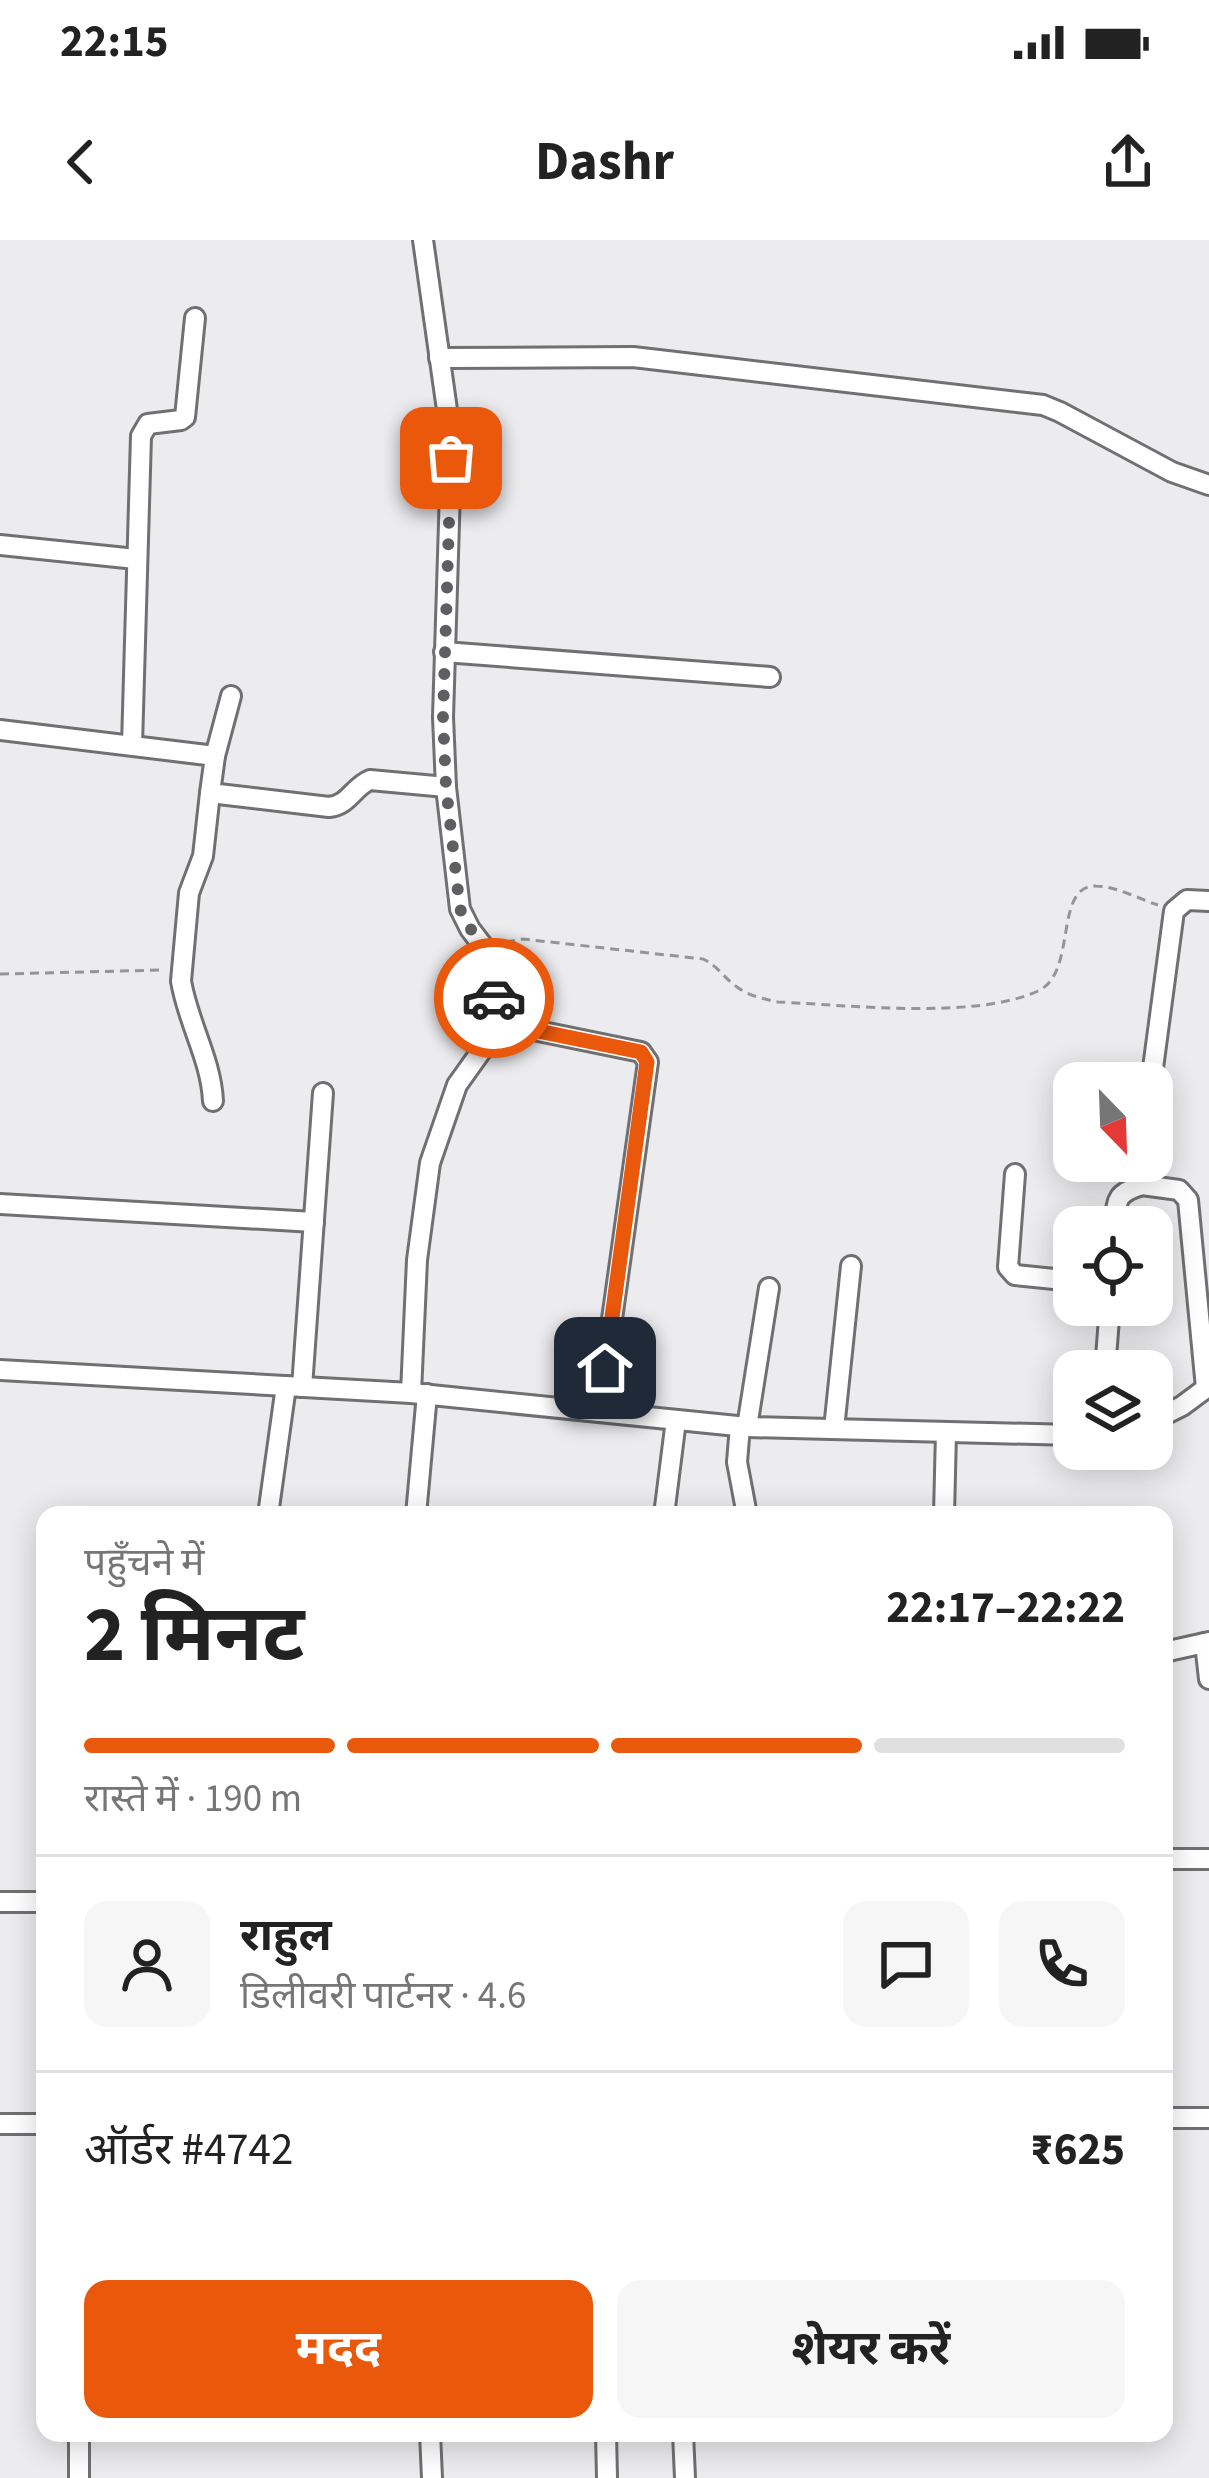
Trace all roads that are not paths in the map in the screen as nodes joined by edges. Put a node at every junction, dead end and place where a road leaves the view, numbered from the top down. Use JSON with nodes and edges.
{"nodes":[{"id":1,"x":423,"y":240,"type":"edge"},
{"id":2,"x":195,"y":318,"type":"dead end"},
{"id":3,"x":440,"y":358,"type":"junction"},
{"id":4,"x":1209,"y":485,"type":"edge"},
{"id":5,"x":0,"y":545,"type":"edge"},
{"id":6,"x":136,"y":559,"type":"junction"},
{"id":7,"x":444,"y":652,"type":"junction"},
{"id":8,"x":770,"y":677,"type":"dead end"},
{"id":9,"x":231,"y":696,"type":"dead end"},
{"id":10,"x":0,"y":730,"type":"edge"},
{"id":11,"x":132,"y":745,"type":"junction"},
{"id":12,"x":215,"y":756,"type":"junction"},
{"id":13,"x":446,"y":787,"type":"junction"},
{"id":14,"x":210,"y":793,"type":"junction"},
{"id":15,"x":1209,"y":901,"type":"edge"},
{"id":16,"x":489,"y":1021,"type":"junction"},
{"id":17,"x":1154,"y":1062,"type":"edge"},
{"id":18,"x":323,"y":1093,"type":"dead end"},
{"id":19,"x":213,"y":1101,"type":"dead end"},
{"id":20,"x":1015,"y":1174,"type":"dead end"},
{"id":21,"x":1140,"y":1182,"type":"edge"},
{"id":22,"x":1142,"y":1185,"type":"junction"},
{"id":23,"x":1184,"y":1194,"type":"junction"},
{"id":24,"x":1209,"y":1194,"type":"edge"},
{"id":25,"x":0,"y":1204,"type":"edge"},
{"id":26,"x":1117,"y":1206,"type":"edge"},
{"id":27,"x":314,"y":1222,"type":"junction"},
{"id":28,"x":850,"y":1266,"type":"dead end"},
{"id":29,"x":1053,"y":1279,"type":"edge"},
{"id":30,"x":769,"y":1288,"type":"dead end"},
{"id":31,"x":0,"y":1370,"type":"edge"},
{"id":32,"x":294,"y":1386,"type":"junction"},
{"id":33,"x":1208,"y":1387,"type":"edge"},
{"id":34,"x":419,"y":1394,"type":"junction"},
{"id":35,"x":1173,"y":1410,"type":"edge"},
{"id":36,"x":599,"y":1412,"type":"junction"},
{"id":37,"x":676,"y":1420,"type":"junction"},
{"id":38,"x":743,"y":1426,"type":"junction"},
{"id":39,"x":835,"y":1429,"type":"junction"},
{"id":40,"x":946,"y":1432,"type":"junction"},
{"id":41,"x":1053,"y":1435,"type":"edge"},
{"id":42,"x":270,"y":1506,"type":"edge"},
{"id":43,"x":416,"y":1506,"type":"edge"},
{"id":44,"x":665,"y":1506,"type":"edge"},
{"id":45,"x":745,"y":1506,"type":"edge"},
{"id":46,"x":944,"y":1506,"type":"edge"},
{"id":47,"x":1207,"y":1643,"type":"edge"},
{"id":48,"x":1173,"y":1650,"type":"edge"},
{"id":49,"x":1209,"y":1678,"type":"edge"},
{"id":50,"x":1173,"y":1859,"type":"edge"},
{"id":51,"x":1209,"y":1859,"type":"edge"},
{"id":52,"x":0,"y":1902,"type":"edge"},
{"id":53,"x":36,"y":1902,"type":"edge"},
{"id":54,"x":1173,"y":2118,"type":"edge"},
{"id":55,"x":1209,"y":2118,"type":"edge"},
{"id":56,"x":0,"y":2124,"type":"edge"},
{"id":57,"x":36,"y":2124,"type":"edge"},
{"id":58,"x":79,"y":2442,"type":"edge"},
{"id":59,"x":430,"y":2442,"type":"edge"},
{"id":60,"x":606,"y":2442,"type":"edge"},
{"id":61,"x":683,"y":2442,"type":"edge"},
{"id":62,"x":79,"y":2478,"type":"edge"},
{"id":63,"x":432,"y":2478,"type":"edge"},
{"id":64,"x":607,"y":2478,"type":"edge"},
{"id":65,"x":685,"y":2478,"type":"edge"}],
"edges":[{"from":1,"to":3,"type":"street"},
{"from":2,"to":6,"type":"street"},
{"from":3,"to":4,"type":"street"},
{"from":3,"to":7,"type":"street"},
{"from":5,"to":6,"type":"street"},
{"from":6,"to":11,"type":"street"},
{"from":7,"to":8,"type":"street"},
{"from":7,"to":13,"type":"street"},
{"from":9,"to":12,"type":"street"},
{"from":10,"to":11,"type":"street"},
{"from":11,"to":12,"type":"street"},
{"from":12,"to":14,"type":"street"},
{"from":13,"to":14,"type":"street"},
{"from":13,"to":16,"type":"street"},
{"from":14,"to":19,"type":"street"},
{"from":15,"to":17,"type":"street"},
{"from":16,"to":34,"type":"street"},
{"from":16,"to":36,"type":"street"},
{"from":18,"to":27,"type":"street"},
{"from":20,"to":29,"type":"street"},
{"from":21,"to":22,"type":"street"},
{"from":22,"to":23,"type":"street"},
{"from":22,"to":26,"type":"street"},
{"from":23,"to":24,"type":"street"},
{"from":23,"to":33,"type":"street"},
{"from":25,"to":27,"type":"street"},
{"from":27,"to":32,"type":"street"},
{"from":28,"to":39,"type":"street"},
{"from":30,"to":38,"type":"street"},
{"from":31,"to":32,"type":"street"},
{"from":32,"to":34,"type":"street"},
{"from":32,"to":42,"type":"street"},
{"from":33,"to":35,"type":"street"},
{"from":34,"to":36,"type":"street"},
{"from":34,"to":43,"type":"street"},
{"from":36,"to":37,"type":"street"},
{"from":37,"to":38,"type":"street"},
{"from":37,"to":44,"type":"street"},
{"from":38,"to":39,"type":"street"},
{"from":38,"to":45,"type":"street"},
{"from":39,"to":40,"type":"street"},
{"from":40,"to":41,"type":"street"},
{"from":40,"to":46,"type":"street"},
{"from":47,"to":48,"type":"street"},
{"from":47,"to":49,"type":"street"},
{"from":50,"to":51,"type":"street"},
{"from":52,"to":53,"type":"street"},
{"from":54,"to":55,"type":"street"},
{"from":56,"to":57,"type":"street"},
{"from":58,"to":62,"type":"street"},
{"from":59,"to":63,"type":"street"},
{"from":60,"to":64,"type":"street"},
{"from":61,"to":65,"type":"street"}]}
